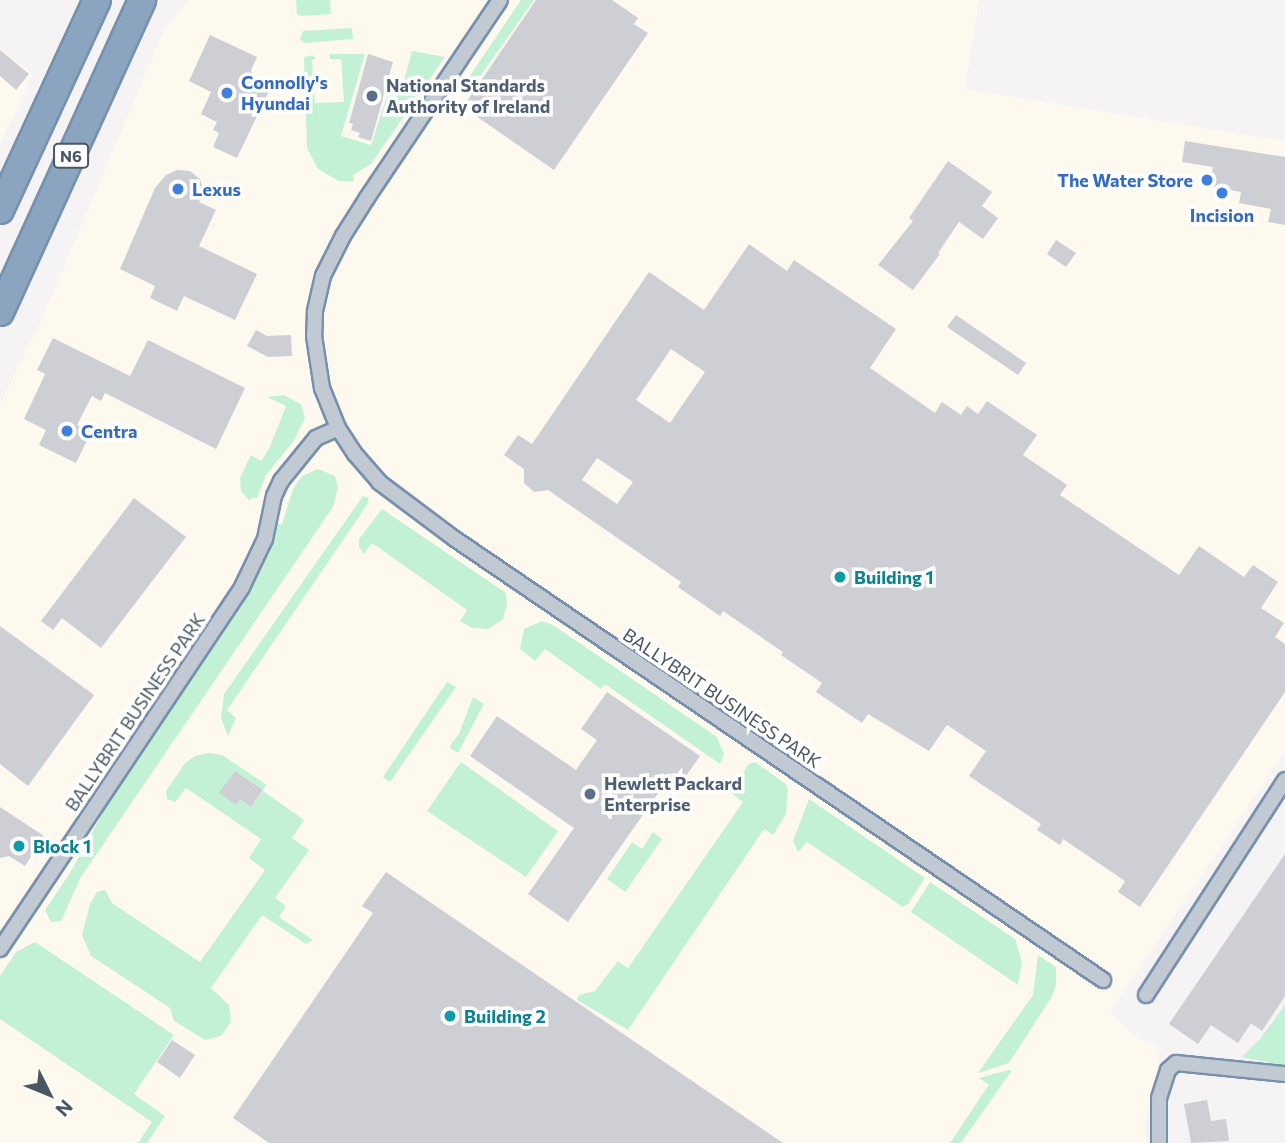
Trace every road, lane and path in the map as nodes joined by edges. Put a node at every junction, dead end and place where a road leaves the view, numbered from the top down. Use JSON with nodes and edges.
{"nodes":[{"id":1,"x":97,"y":0,"type":"edge"},
{"id":2,"x":142,"y":0,"type":"edge"},
{"id":3,"x":500,"y":0,"type":"edge"},
{"id":4,"x":0,"y":210,"type":"edge"},
{"id":5,"x":0,"y":312,"type":"edge"},
{"id":6,"x":338,"y":428,"type":"junction"},
{"id":7,"x":1285,"y":780,"type":"edge"},
{"id":8,"x":0,"y":949,"type":"edge"},
{"id":9,"x":1103,"y":980,"type":"dead end"},
{"id":10,"x":1146,"y":995,"type":"dead end"},
{"id":11,"x":1285,"y":1074,"type":"edge"},
{"id":12,"x":1159,"y":1143,"type":"edge"}],
"edges":[{"from":1,"to":4,"type":"highway","number":"N6"},
{"from":2,"to":5,"type":"highway","number":"N6"},
{"from":3,"to":6,"type":"street","name":"BALLYBRIT BUSINESS PARK"},
{"from":6,"to":8,"type":"street","name":"BALLYBRIT BUSINESS PARK"},
{"from":6,"to":9,"type":"street","name":"BALLYBRIT BUSINESS PARK"},
{"from":7,"to":10,"type":"street"},
{"from":11,"to":12,"type":"street"}]}
